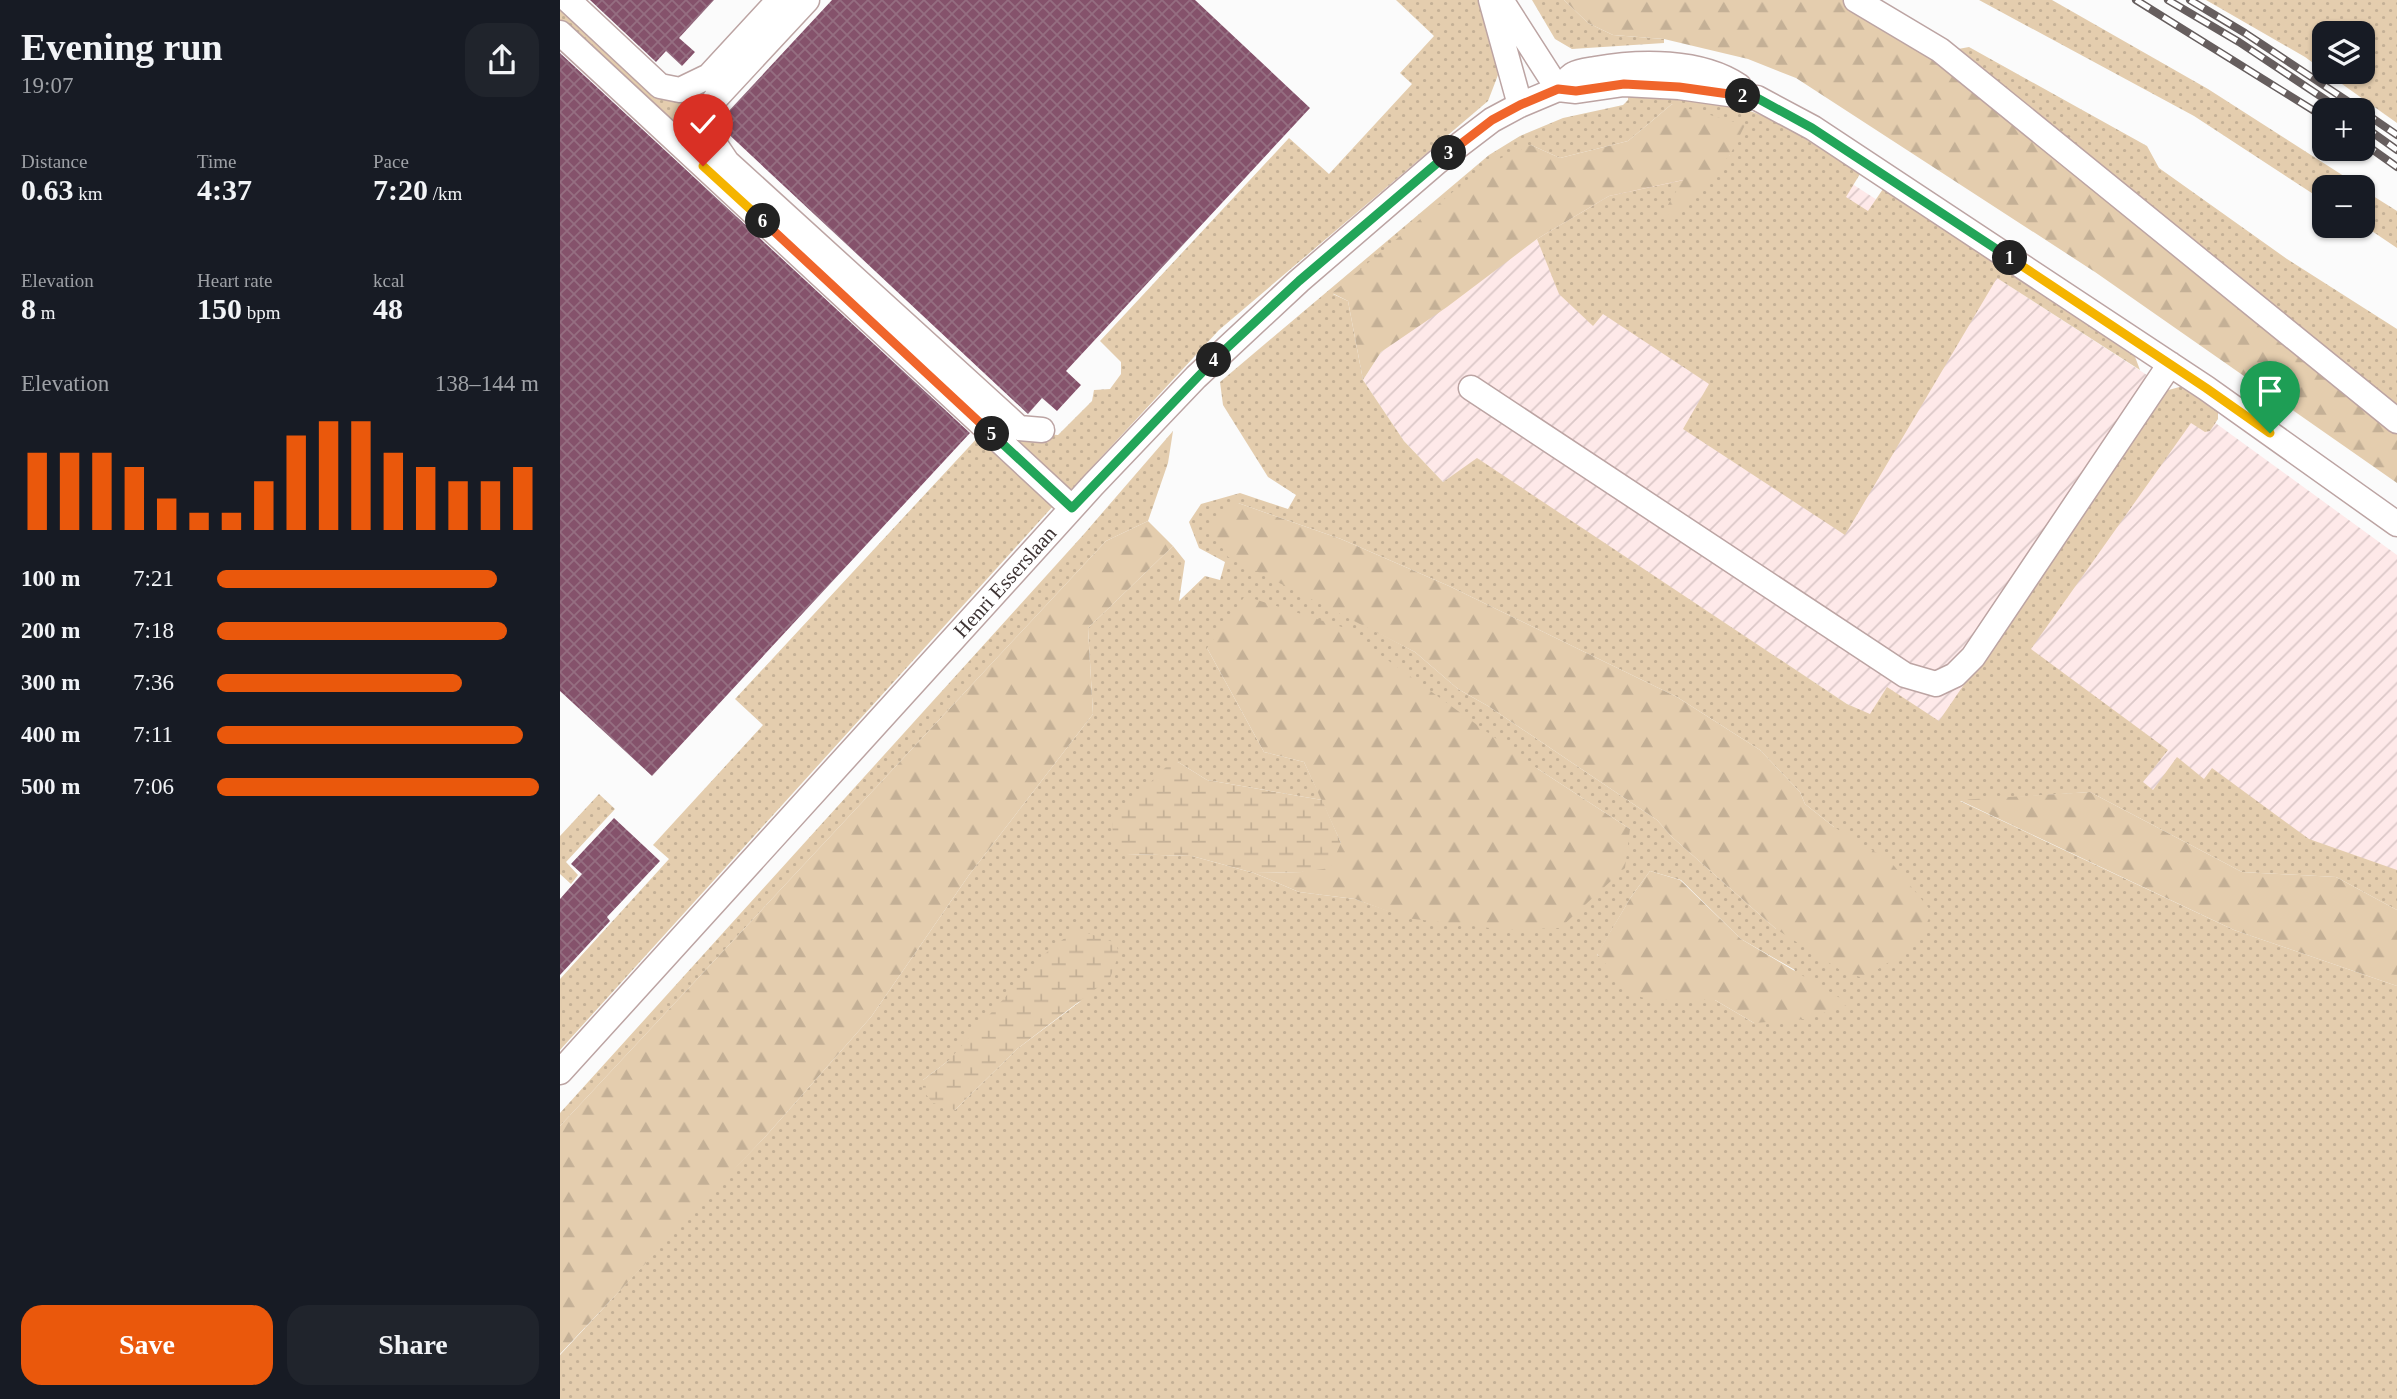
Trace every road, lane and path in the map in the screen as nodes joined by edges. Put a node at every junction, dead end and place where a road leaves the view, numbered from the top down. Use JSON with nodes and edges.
{"nodes":[{"id":1,"x":568,"y":0,"type":"edge"},
{"id":2,"x":779,"y":0,"type":"edge"},
{"id":3,"x":807,"y":0,"type":"edge"},
{"id":4,"x":1491,"y":0,"type":"edge"},
{"id":5,"x":1502,"y":0,"type":"edge"},
{"id":6,"x":1856,"y":0,"type":"edge"},
{"id":7,"x":560,"y":33,"type":"edge"},
{"id":8,"x":1558,"y":89,"type":"junction"},
{"id":9,"x":1520,"y":105,"type":"junction"},
{"id":10,"x":2170,"y":364,"type":"junction"},
{"id":11,"x":1471,"y":388,"type":"dead end"},
{"id":12,"x":2397,"y":421,"type":"edge"},
{"id":13,"x":1042,"y":430,"type":"dead end"},
{"id":14,"x":1072,"y":508,"type":"junction"},
{"id":15,"x":2397,"y":524,"type":"edge"},
{"id":16,"x":560,"y":1072,"type":"edge"}],
"edges":[{"from":1,"to":2,"type":"street"},
{"from":3,"to":13,"type":"street"},
{"from":4,"to":9,"type":"street"},
{"from":5,"to":8,"type":"street"},
{"from":6,"to":12,"type":"street"},
{"from":7,"to":14,"type":"street"},
{"from":8,"to":9,"type":"street","name":"Henri Esserslaan"},
{"from":8,"to":10,"type":"street","name":"Henri Esserslaan"},
{"from":9,"to":14,"type":"street","name":"Henri Esserslaan"},
{"from":10,"to":11,"type":"street"},
{"from":10,"to":15,"type":"street","name":"Henri Esserslaan"},
{"from":14,"to":16,"type":"street","name":"Henri Esserslaan"}]}
